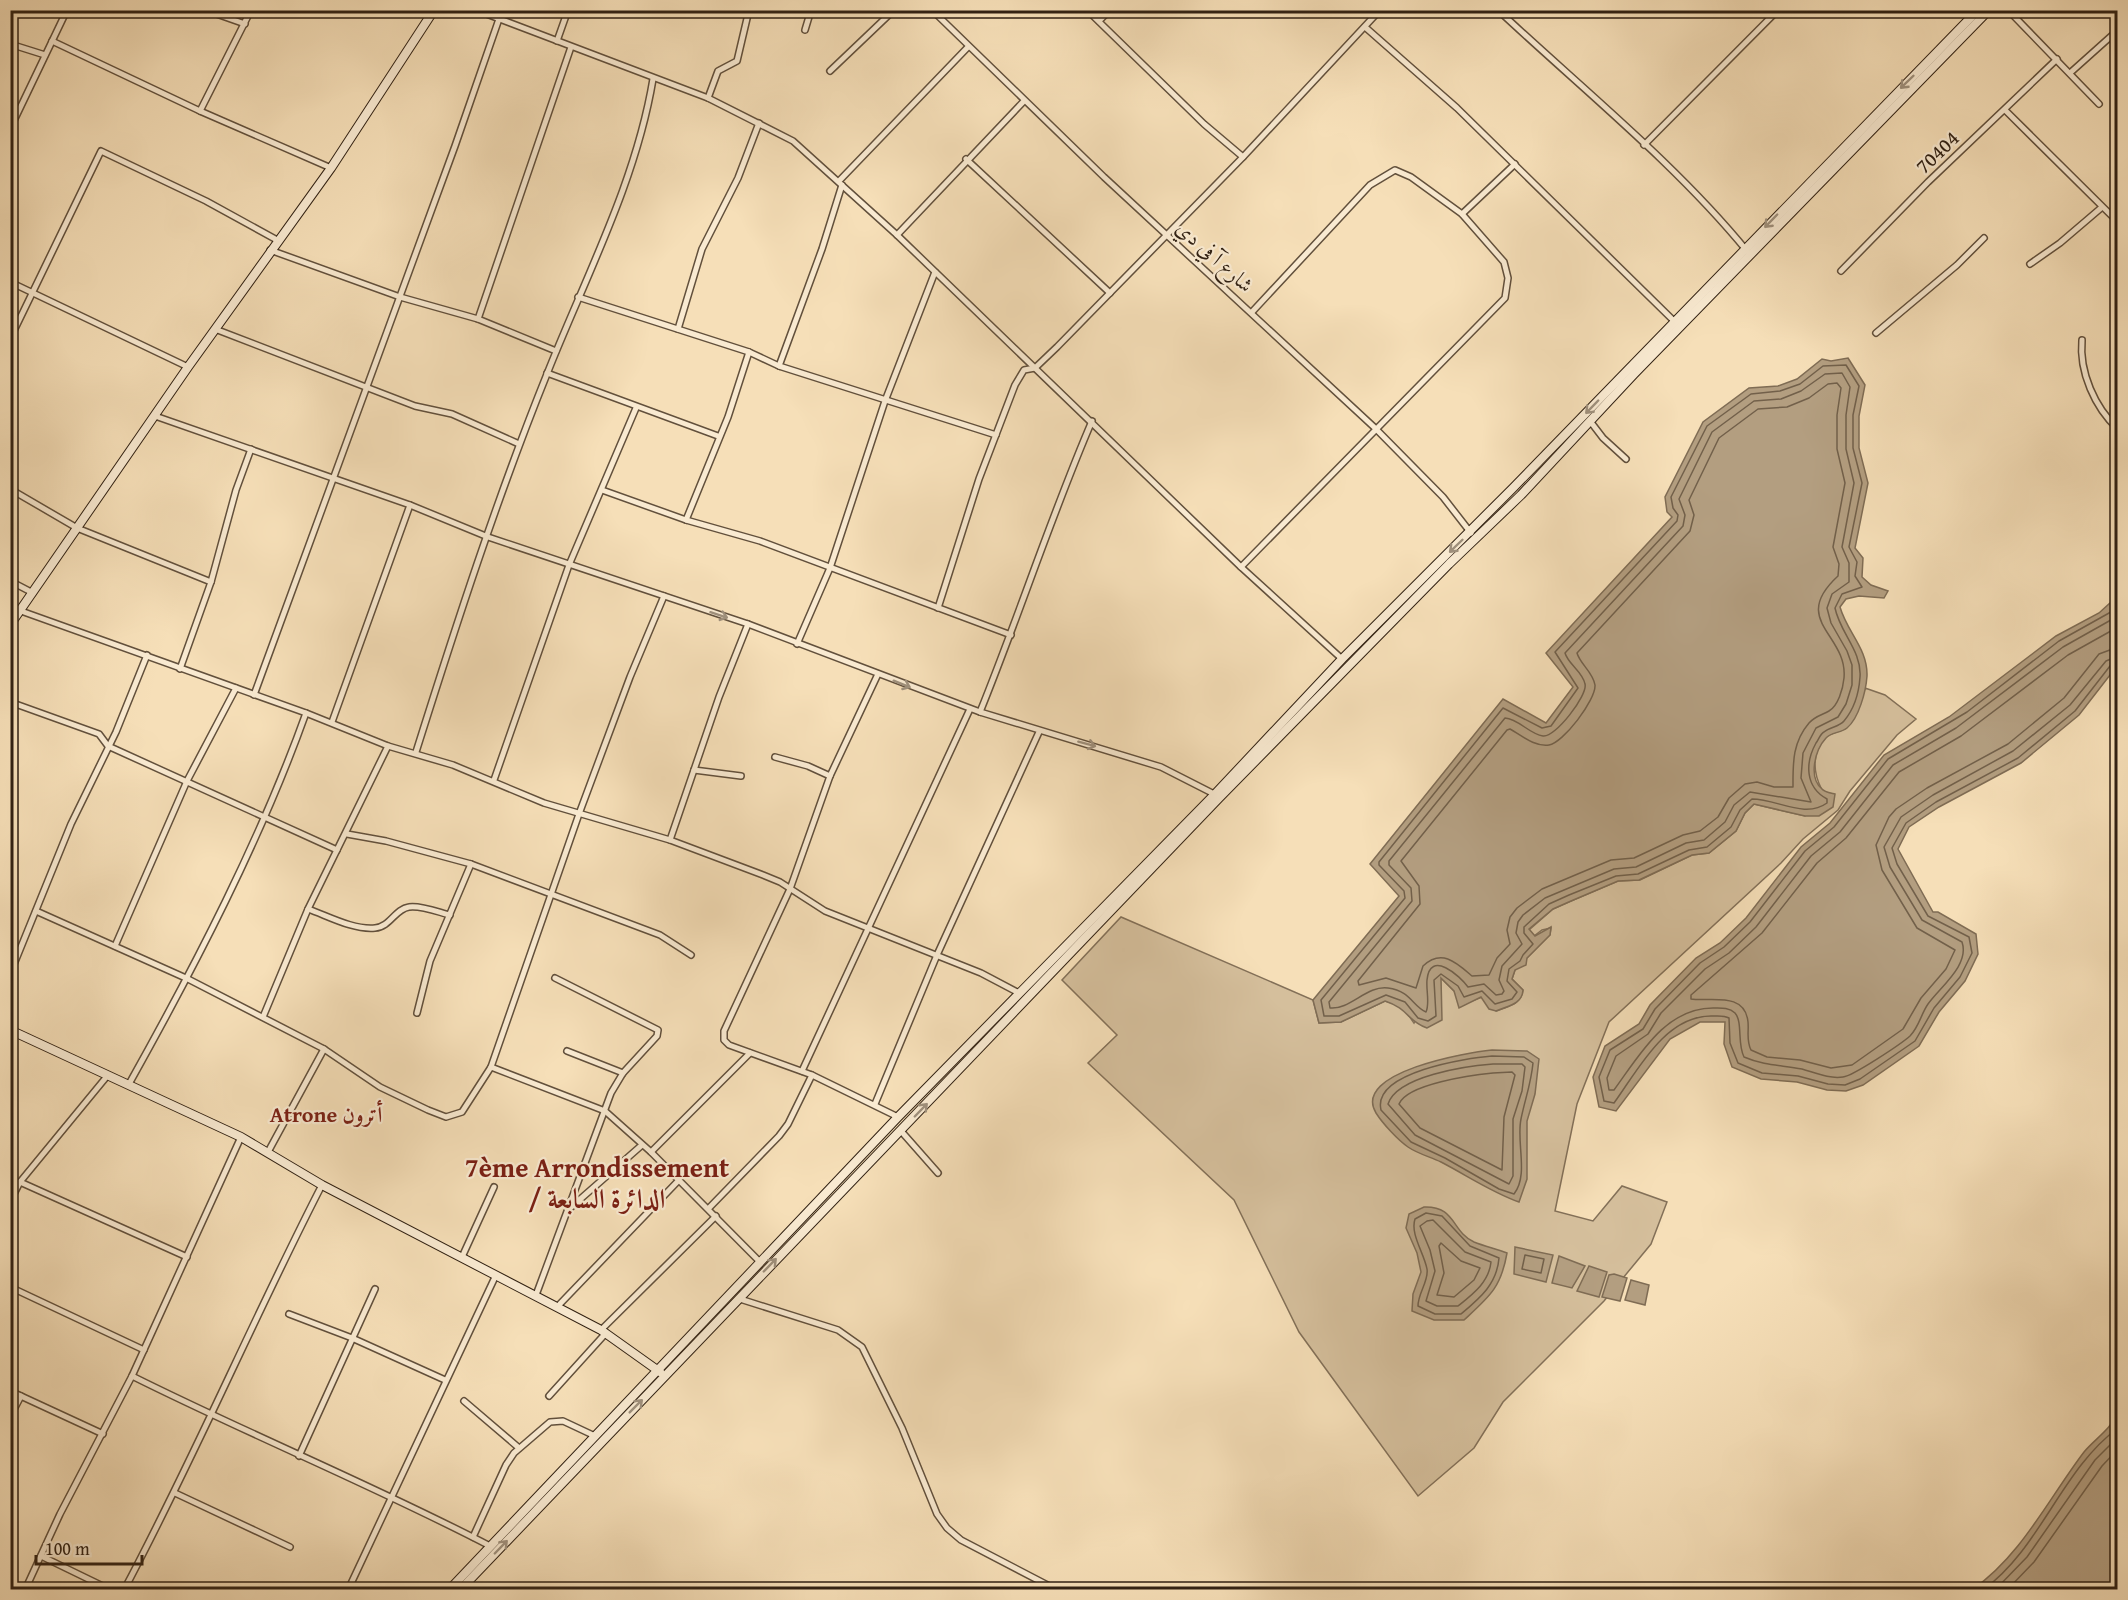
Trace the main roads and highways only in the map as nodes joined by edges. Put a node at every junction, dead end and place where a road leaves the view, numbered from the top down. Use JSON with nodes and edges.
{"nodes":[{"id":1,"x":434,"y":10,"type":"edge"},
{"id":2,"x":1978,"y":10,"type":"edge"},
{"id":3,"x":1989,"y":10,"type":"edge"},
{"id":4,"x":1747,"y":252,"type":"junction"},
{"id":5,"x":10,"y":625,"type":"edge"},
{"id":6,"x":1217,"y":796,"type":"junction"},
{"id":7,"x":10,"y":1030,"type":"edge"},
{"id":8,"x":658,"y":1369,"type":"junction"},
{"id":9,"x":666,"y":1377,"type":"junction"},
{"id":10,"x":449,"y":1590,"type":"edge"},
{"id":11,"x":460,"y":1590,"type":"edge"}],
"edges":[{"from":1,"to":5,"type":"main road"},
{"from":2,"to":4,"type":"main road","one_way":true},
{"from":3,"to":4,"type":"main road"},
{"from":4,"to":6,"type":"main road"},
{"from":4,"to":6,"type":"main road","one_way":true},
{"from":6,"to":8,"type":"main road"},
{"from":9,"to":6,"type":"main road","one_way":true},
{"from":7,"to":8,"type":"main road"},
{"from":8,"to":9,"type":"main road"},
{"from":8,"to":10,"type":"main road"},
{"from":11,"to":9,"type":"main road","one_way":true}]}
